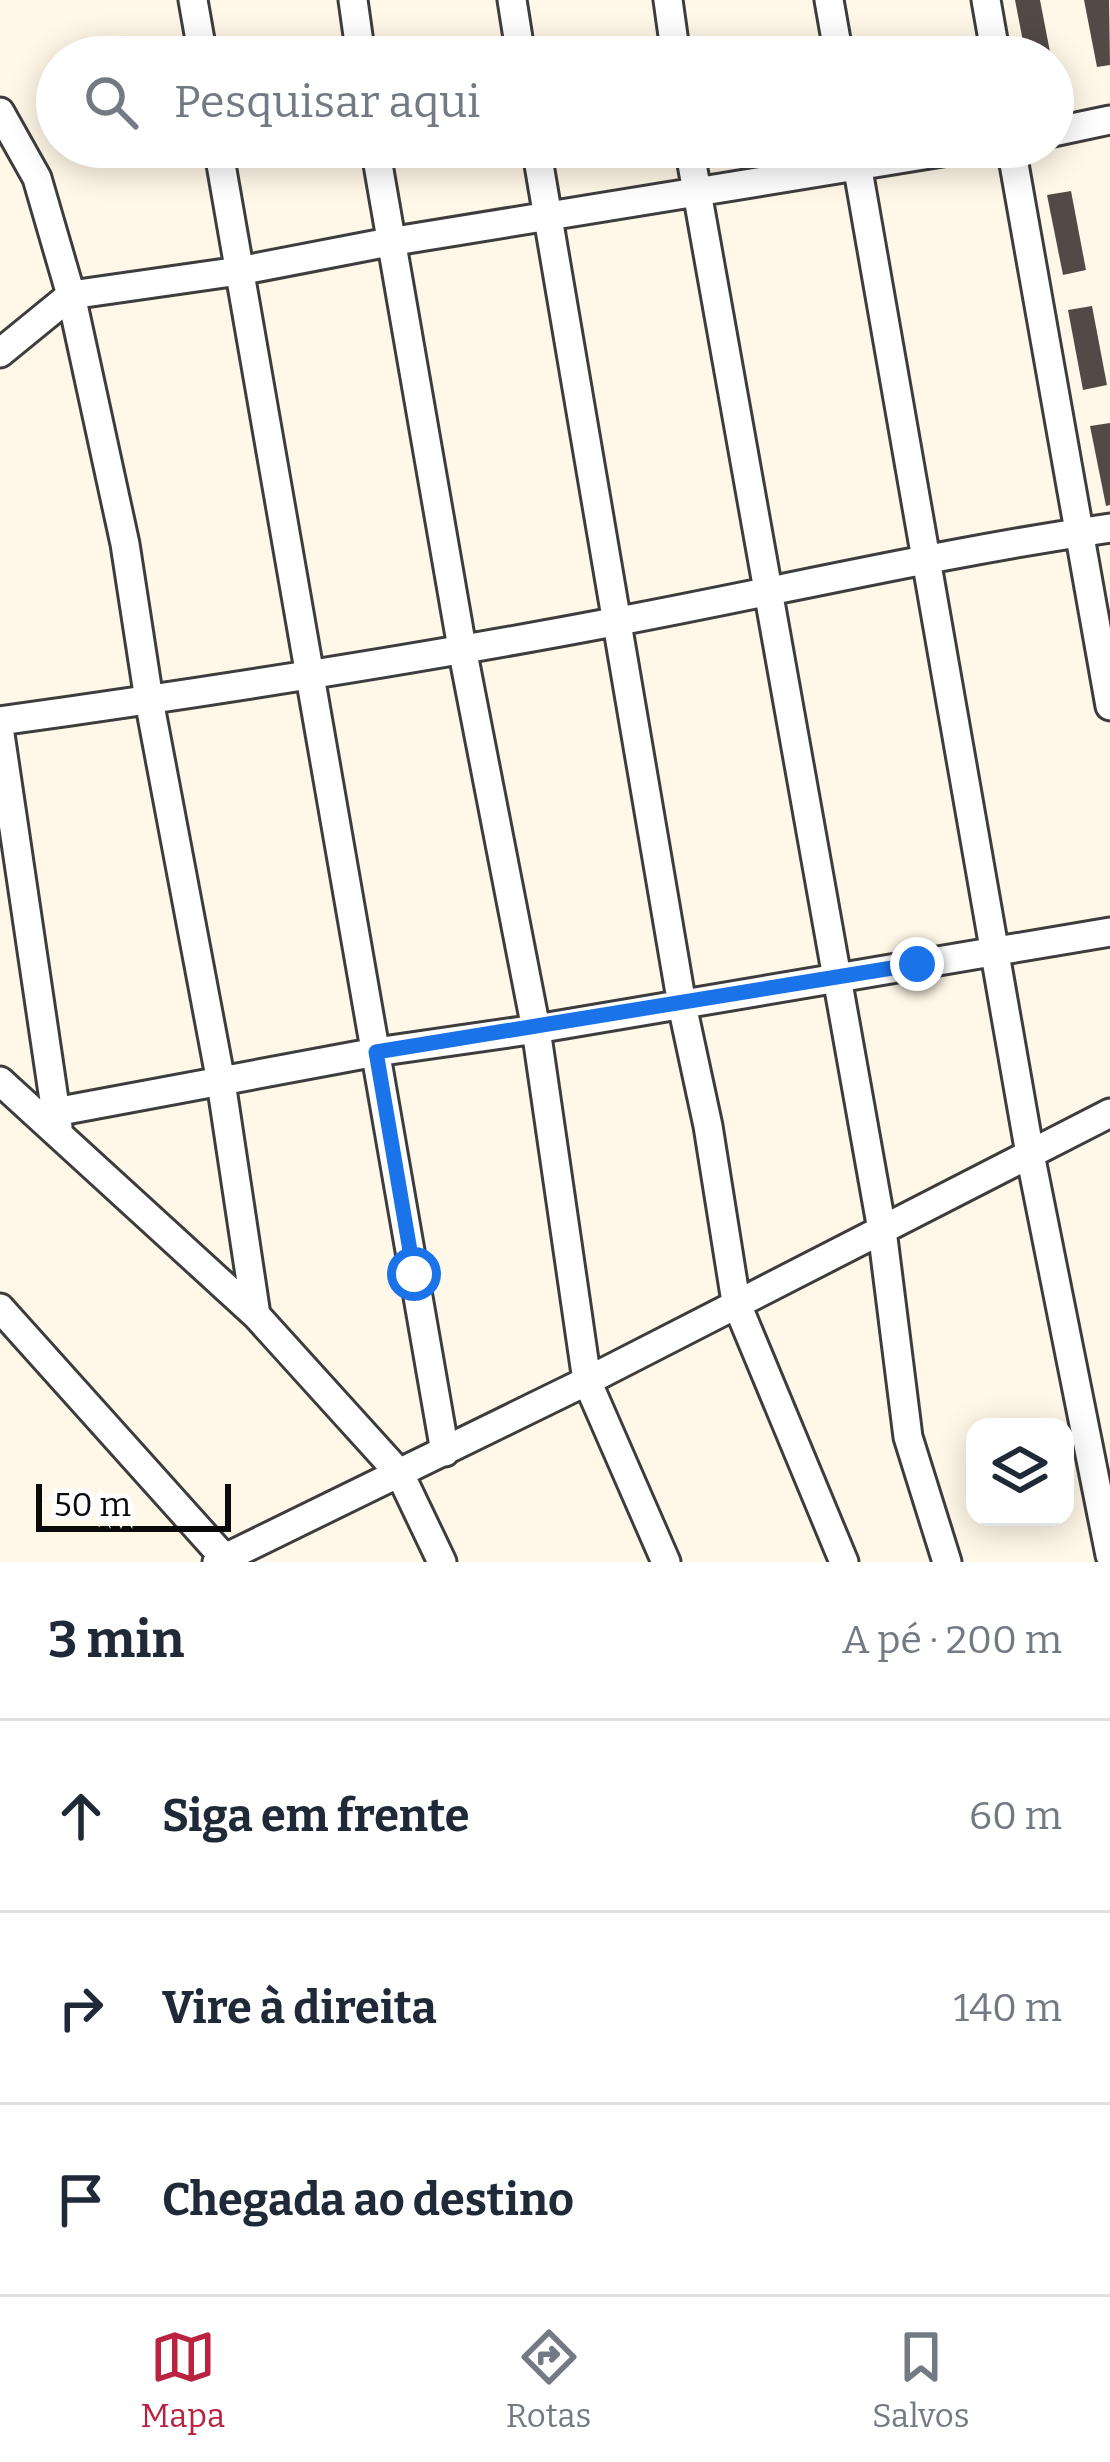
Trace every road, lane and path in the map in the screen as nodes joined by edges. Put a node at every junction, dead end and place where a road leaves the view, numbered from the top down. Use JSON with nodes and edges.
{"nodes":[{"id":1,"x":193,"y":0,"type":"edge"},
{"id":2,"x":353,"y":0,"type":"edge"},
{"id":3,"x":512,"y":0,"type":"edge"},
{"id":4,"x":668,"y":0,"type":"edge"},
{"id":5,"x":829,"y":0,"type":"edge"},
{"id":6,"x":986,"y":0,"type":"edge"},
{"id":7,"x":199,"y":36,"type":"edge"},
{"id":8,"x":358,"y":36,"type":"edge"},
{"id":9,"x":518,"y":36,"type":"edge"},
{"id":10,"x":673,"y":36,"type":"edge"},
{"id":11,"x":835,"y":36,"type":"edge"},
{"id":12,"x":992,"y":36,"type":"edge"},
{"id":13,"x":0,"y":112,"type":"edge"},
{"id":14,"x":1110,"y":121,"type":"edge"},
{"id":15,"x":1074,"y":128,"type":"edge"},
{"id":16,"x":221,"y":168,"type":"edge"},
{"id":17,"x":378,"y":168,"type":"edge"},
{"id":18,"x":539,"y":168,"type":"edge"},
{"id":19,"x":692,"y":168,"type":"edge"},
{"id":20,"x":806,"y":168,"type":"edge"},
{"id":21,"x":857,"y":168,"type":"edge"},
{"id":22,"x":1015,"y":168,"type":"edge"},
{"id":23,"x":696,"y":193,"type":"junction"},
{"id":24,"x":547,"y":216,"type":"junction"},
{"id":25,"x":389,"y":242,"type":"junction"},
{"id":26,"x":238,"y":271,"type":"junction"},
{"id":27,"x":71,"y":295,"type":"junction"},
{"id":28,"x":0,"y":353,"type":"edge"},
{"id":29,"x":1110,"y":528,"type":"edge"},
{"id":30,"x":1078,"y":533,"type":"junction"},
{"id":31,"x":927,"y":560,"type":"junction"},
{"id":32,"x":770,"y":592,"type":"junction"},
{"id":33,"x":616,"y":622,"type":"junction"},
{"id":34,"x":462,"y":648,"type":"junction"},
{"id":35,"x":311,"y":673,"type":"junction"},
{"id":36,"x":149,"y":700,"type":"junction"},
{"id":37,"x":1110,"y":706,"type":"edge"},
{"id":38,"x":0,"y":721,"type":"edge"},
{"id":39,"x":0,"y":734,"type":"edge"},
{"id":40,"x":1110,"y":932,"type":"edge"},
{"id":41,"x":997,"y":950,"type":"junction"},
{"id":42,"x":838,"y":977,"type":"junction"},
{"id":43,"x":682,"y":1005,"type":"junction"},
{"id":44,"x":536,"y":1029,"type":"junction"},
{"id":45,"x":376,"y":1052,"type":"junction"},
{"id":46,"x":0,"y":1081,"type":"edge"},
{"id":47,"x":221,"y":1082,"type":"junction"},
{"id":48,"x":1110,"y":1113,"type":"edge"},
{"id":49,"x":57,"y":1124,"type":"junction"},
{"id":50,"x":1030,"y":1154,"type":"junction"},
{"id":51,"x":882,"y":1230,"type":"junction"},
{"id":52,"x":736,"y":1302,"type":"junction"},
{"id":53,"x":0,"y":1308,"type":"edge"},
{"id":54,"x":256,"y":1315,"type":"junction"},
{"id":55,"x":587,"y":1382,"type":"junction"},
{"id":56,"x":445,"y":1452,"type":"junction"},
{"id":57,"x":400,"y":1474,"type":"junction"},
{"id":58,"x":1110,"y":1555,"type":"edge"},
{"id":59,"x":224,"y":1561,"type":"edge"},
{"id":60,"x":442,"y":1562,"type":"edge"},
{"id":61,"x":666,"y":1562,"type":"edge"},
{"id":62,"x":844,"y":1562,"type":"edge"},
{"id":63,"x":947,"y":1562,"type":"edge"}],
"edges":[{"from":1,"to":7,"type":"street"},
{"from":2,"to":8,"type":"street"},
{"from":3,"to":9,"type":"street"},
{"from":4,"to":10,"type":"street"},
{"from":5,"to":11,"type":"street"},
{"from":6,"to":12,"type":"street"},
{"from":13,"to":27,"type":"street"},
{"from":14,"to":15,"type":"street"},
{"from":16,"to":26,"type":"street"},
{"from":17,"to":25,"type":"street"},
{"from":18,"to":24,"type":"street"},
{"from":19,"to":23,"type":"street"},
{"from":20,"to":23,"type":"street"},
{"from":21,"to":31,"type":"street"},
{"from":22,"to":30,"type":"street"},
{"from":23,"to":24,"type":"street"},
{"from":23,"to":32,"type":"street"},
{"from":24,"to":25,"type":"street"},
{"from":24,"to":33,"type":"street"},
{"from":25,"to":26,"type":"street"},
{"from":25,"to":34,"type":"street"},
{"from":26,"to":27,"type":"street"},
{"from":26,"to":35,"type":"street"},
{"from":27,"to":28,"type":"street"},
{"from":27,"to":36,"type":"street"},
{"from":29,"to":30,"type":"street"},
{"from":30,"to":31,"type":"street"},
{"from":30,"to":37,"type":"street"},
{"from":31,"to":32,"type":"street"},
{"from":31,"to":41,"type":"street"},
{"from":32,"to":33,"type":"street"},
{"from":32,"to":42,"type":"street"},
{"from":33,"to":34,"type":"street"},
{"from":33,"to":43,"type":"street"},
{"from":34,"to":35,"type":"street"},
{"from":34,"to":44,"type":"street"},
{"from":35,"to":36,"type":"street"},
{"from":35,"to":45,"type":"street"},
{"from":36,"to":38,"type":"street"},
{"from":36,"to":47,"type":"street"},
{"from":39,"to":49,"type":"street"},
{"from":40,"to":41,"type":"street"},
{"from":41,"to":42,"type":"street"},
{"from":41,"to":50,"type":"street"},
{"from":42,"to":43,"type":"street"},
{"from":42,"to":51,"type":"street"},
{"from":43,"to":44,"type":"street"},
{"from":43,"to":52,"type":"street"},
{"from":44,"to":45,"type":"street"},
{"from":44,"to":55,"type":"street"},
{"from":45,"to":47,"type":"street"},
{"from":45,"to":56,"type":"street"},
{"from":46,"to":49,"type":"street"},
{"from":47,"to":49,"type":"street"},
{"from":47,"to":54,"type":"street"},
{"from":48,"to":50,"type":"street"},
{"from":49,"to":54,"type":"street"},
{"from":50,"to":51,"type":"street"},
{"from":50,"to":58,"type":"street"},
{"from":51,"to":52,"type":"street"},
{"from":51,"to":63,"type":"street"},
{"from":52,"to":55,"type":"street"},
{"from":52,"to":62,"type":"street"},
{"from":53,"to":59,"type":"street"},
{"from":54,"to":57,"type":"street"},
{"from":55,"to":56,"type":"street"},
{"from":55,"to":61,"type":"street"},
{"from":56,"to":57,"type":"street"},
{"from":57,"to":59,"type":"street"},
{"from":57,"to":60,"type":"street"}]}
